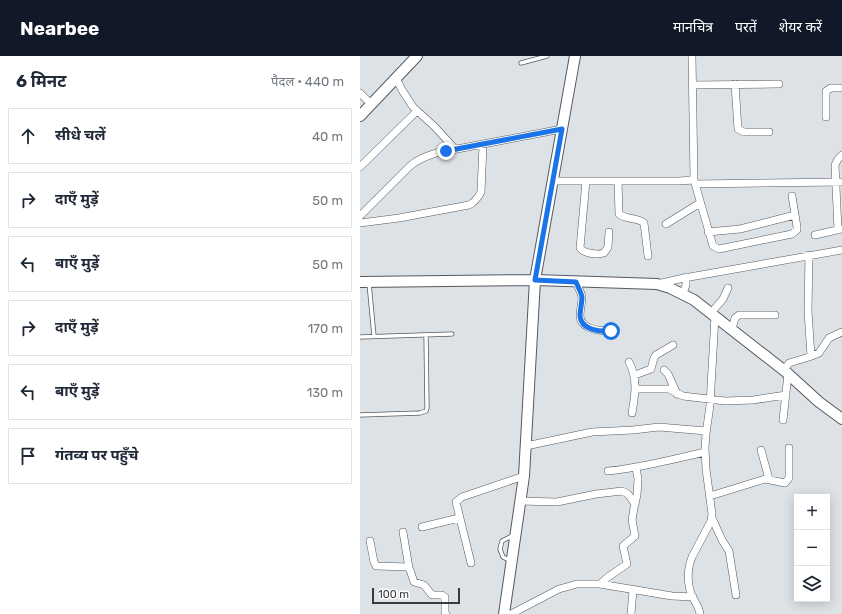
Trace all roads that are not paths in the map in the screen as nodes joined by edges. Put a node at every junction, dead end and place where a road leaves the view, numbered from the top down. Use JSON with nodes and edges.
{"nodes":[{"id":1,"x":416,"y":56,"type":"edge"},
{"id":2,"x":547,"y":56,"type":"edge"},
{"id":3,"x":575,"y":56,"type":"edge"},
{"id":4,"x":692,"y":56,"type":"edge"},
{"id":5,"x":521,"y":63,"type":"dead end"},
{"id":6,"x":396,"y":78,"type":"junction"},
{"id":7,"x":735,"y":84,"type":"junction"},
{"id":8,"x":779,"y":84,"type":"dead end"},
{"id":9,"x":693,"y":85,"type":"junction"},
{"id":10,"x":842,"y":88,"type":"edge"},
{"id":11,"x":360,"y":93,"type":"edge"},
{"id":12,"x":372,"y":104,"type":"junction"},
{"id":13,"x":417,"y":111,"type":"junction"},
{"id":14,"x":360,"y":116,"type":"edge"},
{"id":15,"x":826,"y":117,"type":"dead end"},
{"id":16,"x":562,"y":129,"type":"junction"},
{"id":17,"x":769,"y":132,"type":"dead end"},
{"id":18,"x":484,"y":144,"type":"junction"},
{"id":19,"x":455,"y":149,"type":"junction"},
{"id":20,"x":842,"y":155,"type":"edge"},
{"id":21,"x":360,"y":167,"type":"edge"},
{"id":22,"x":552,"y":181,"type":"junction"},
{"id":23,"x":586,"y":181,"type":"junction"},
{"id":24,"x":618,"y":181,"type":"junction"},
{"id":25,"x":694,"y":182,"type":"junction"},
{"id":26,"x":839,"y":182,"type":"edge"},
{"id":27,"x":792,"y":196,"type":"dead end"},
{"id":28,"x":700,"y":203,"type":"junction"},
{"id":29,"x":360,"y":216,"type":"edge"},
{"id":30,"x":795,"y":216,"type":"junction"},
{"id":31,"x":360,"y":223,"type":"edge"},
{"id":32,"x":666,"y":224,"type":"dead end"},
{"id":33,"x":840,"y":229,"type":"edge"},
{"id":34,"x":609,"y":232,"type":"dead end"},
{"id":35,"x":708,"y":232,"type":"junction"},
{"id":36,"x":815,"y":235,"type":"dead end"},
{"id":37,"x":842,"y":250,"type":"edge"},
{"id":38,"x":810,"y":255,"type":"junction"},
{"id":39,"x":648,"y":256,"type":"dead end"},
{"id":40,"x":686,"y":277,"type":"junction"},
{"id":41,"x":535,"y":280,"type":"junction"},
{"id":42,"x":365,"y":282,"type":"edge"},
{"id":43,"x":576,"y":282,"type":"junction"},
{"id":44,"x":657,"y":284,"type":"junction"},
{"id":45,"x":728,"y":288,"type":"dead end"},
{"id":46,"x":683,"y":293,"type":"junction"},
{"id":47,"x":713,"y":314,"type":"junction"},
{"id":48,"x":775,"y":314,"type":"dead end"},
{"id":49,"x":732,"y":329,"type":"junction"},
{"id":50,"x":611,"y":331,"type":"dead end"},
{"id":51,"x":842,"y":332,"type":"edge"},
{"id":52,"x":452,"y":334,"type":"dead end"},
{"id":53,"x":426,"y":335,"type":"junction"},
{"id":54,"x":360,"y":336,"type":"edge"},
{"id":55,"x":374,"y":336,"type":"junction"},
{"id":56,"x":673,"y":345,"type":"dead end"},
{"id":57,"x":811,"y":356,"type":"junction"},
{"id":58,"x":629,"y":362,"type":"dead end"},
{"id":59,"x":664,"y":370,"type":"dead end"},
{"id":60,"x":786,"y":372,"type":"junction"},
{"id":61,"x":635,"y":374,"type":"junction"},
{"id":62,"x":636,"y":389,"type":"junction"},
{"id":63,"x":677,"y":394,"type":"junction"},
{"id":64,"x":786,"y":395,"type":"junction"},
{"id":65,"x":711,"y":399,"type":"junction"},
{"id":66,"x":632,"y":413,"type":"dead end"},
{"id":67,"x":360,"y":414,"type":"edge"},
{"id":68,"x":842,"y":419,"type":"edge"},
{"id":69,"x":783,"y":420,"type":"dead end"},
{"id":70,"x":706,"y":431,"type":"junction"},
{"id":71,"x":526,"y":446,"type":"junction"},
{"id":72,"x":789,"y":448,"type":"dead end"},
{"id":73,"x":761,"y":450,"type":"dead end"},
{"id":74,"x":705,"y":452,"type":"junction"},
{"id":75,"x":636,"y":468,"type":"junction"},
{"id":76,"x":608,"y":472,"type":"dead end"},
{"id":77,"x":524,"y":476,"type":"junction"},
{"id":78,"x":769,"y":480,"type":"junction"},
{"id":79,"x":710,"y":496,"type":"junction"},
{"id":80,"x":520,"y":501,"type":"junction"},
{"id":81,"x":635,"y":504,"type":"junction"},
{"id":82,"x":459,"y":518,"type":"junction"},
{"id":83,"x":712,"y":518,"type":"junction"},
{"id":84,"x":422,"y":527,"type":"dead end"},
{"id":85,"x":403,"y":532,"type":"dead end"},
{"id":86,"x":516,"y":534,"type":"junction"},
{"id":87,"x":370,"y":541,"type":"dead end"},
{"id":88,"x":512,"y":562,"type":"junction"},
{"id":89,"x":470,"y":564,"type":"dead end"},
{"id":90,"x":409,"y":568,"type":"junction"},
{"id":91,"x":600,"y":584,"type":"junction"},
{"id":92,"x":634,"y":590,"type":"junction"},
{"id":93,"x":736,"y":595,"type":"dead end"},
{"id":94,"x":693,"y":597,"type":"junction"},
{"id":95,"x":446,"y":614,"type":"edge"},
{"id":96,"x":504,"y":614,"type":"edge"},
{"id":97,"x":511,"y":614,"type":"edge"},
{"id":98,"x":631,"y":614,"type":"edge"},
{"id":99,"x":702,"y":614,"type":"edge"}],
"edges":[{"from":1,"to":6,"type":"main road"},
{"from":2,"to":5,"type":"lane"},
{"from":3,"to":16,"type":"main road"},
{"from":4,"to":9,"type":"street"},
{"from":6,"to":12,"type":"main road"},
{"from":6,"to":13,"type":"street"},
{"from":7,"to":8,"type":"street"},
{"from":7,"to":9,"type":"street"},
{"from":7,"to":17,"type":"street"},
{"from":9,"to":25,"type":"street"},
{"from":10,"to":15,"type":"street"},
{"from":11,"to":12,"type":"street"},
{"from":12,"to":14,"type":"main road"},
{"from":13,"to":19,"type":"street"},
{"from":13,"to":21,"type":"street"},
{"from":16,"to":18,"type":"street"},
{"from":16,"to":22,"type":"main road"},
{"from":18,"to":19,"type":"street"},
{"from":18,"to":31,"type":"street"},
{"from":19,"to":29,"type":"street"},
{"from":20,"to":26,"type":"street"},
{"from":22,"to":23,"type":"street"},
{"from":22,"to":41,"type":"main road"},
{"from":23,"to":24,"type":"street"},
{"from":23,"to":34,"type":"street"},
{"from":24,"to":25,"type":"street"},
{"from":24,"to":39,"type":"street"},
{"from":25,"to":26,"type":"street"},
{"from":25,"to":28,"type":"street"},
{"from":26,"to":33,"type":"street"},
{"from":27,"to":30,"type":"street"},
{"from":28,"to":32,"type":"street"},
{"from":28,"to":35,"type":"street"},
{"from":30,"to":35,"type":"street"},
{"from":30,"to":35,"type":"street"},
{"from":33,"to":36,"type":"street"},
{"from":37,"to":38,"type":"street"},
{"from":38,"to":40,"type":"street"},
{"from":38,"to":57,"type":"street"},
{"from":40,"to":44,"type":"street"},
{"from":40,"to":46,"type":"street"},
{"from":41,"to":42,"type":"main road"},
{"from":41,"to":43,"type":"main road"},
{"from":41,"to":71,"type":"main road"},
{"from":42,"to":55,"type":"lane"},
{"from":43,"to":44,"type":"main road"},
{"from":43,"to":50,"type":"street"},
{"from":44,"to":46,"type":"main road"},
{"from":45,"to":47,"type":"street"},
{"from":46,"to":47,"type":"main road"},
{"from":47,"to":49,"type":"main road"},
{"from":47,"to":65,"type":"street"},
{"from":48,"to":49,"type":"street"},
{"from":49,"to":60,"type":"main road"},
{"from":51,"to":57,"type":"street"},
{"from":52,"to":53,"type":"lane"},
{"from":53,"to":55,"type":"lane"},
{"from":53,"to":67,"type":"lane"},
{"from":54,"to":55,"type":"lane"},
{"from":56,"to":61,"type":"street"},
{"from":57,"to":60,"type":"street"},
{"from":58,"to":61,"type":"street"},
{"from":59,"to":63,"type":"street"},
{"from":60,"to":64,"type":"street"},
{"from":60,"to":68,"type":"main road"},
{"from":61,"to":62,"type":"street"},
{"from":62,"to":63,"type":"street"},
{"from":62,"to":66,"type":"street"},
{"from":63,"to":65,"type":"street"},
{"from":64,"to":65,"type":"street"},
{"from":64,"to":69,"type":"street"},
{"from":65,"to":70,"type":"street"},
{"from":70,"to":71,"type":"street"},
{"from":70,"to":74,"type":"street"},
{"from":71,"to":77,"type":"main road"},
{"from":72,"to":78,"type":"street"},
{"from":73,"to":78,"type":"street"},
{"from":74,"to":75,"type":"street"},
{"from":74,"to":79,"type":"street"},
{"from":75,"to":76,"type":"street"},
{"from":75,"to":81,"type":"street"},
{"from":77,"to":80,"type":"main road"},
{"from":77,"to":82,"type":"street"},
{"from":78,"to":79,"type":"street"},
{"from":79,"to":83,"type":"street"},
{"from":80,"to":81,"type":"street"},
{"from":80,"to":86,"type":"main road"},
{"from":81,"to":91,"type":"street"},
{"from":82,"to":84,"type":"street"},
{"from":82,"to":89,"type":"street"},
{"from":83,"to":93,"type":"street"},
{"from":83,"to":94,"type":"street"},
{"from":85,"to":90,"type":"street"},
{"from":86,"to":88,"type":"main road"},
{"from":86,"to":88,"type":"lane"},
{"from":87,"to":90,"type":"street"},
{"from":88,"to":96,"type":"main road"},
{"from":90,"to":95,"type":"street"},
{"from":91,"to":92,"type":"street"},
{"from":91,"to":97,"type":"street"},
{"from":92,"to":94,"type":"street"},
{"from":92,"to":98,"type":"street"},
{"from":94,"to":99,"type":"street"}]}
